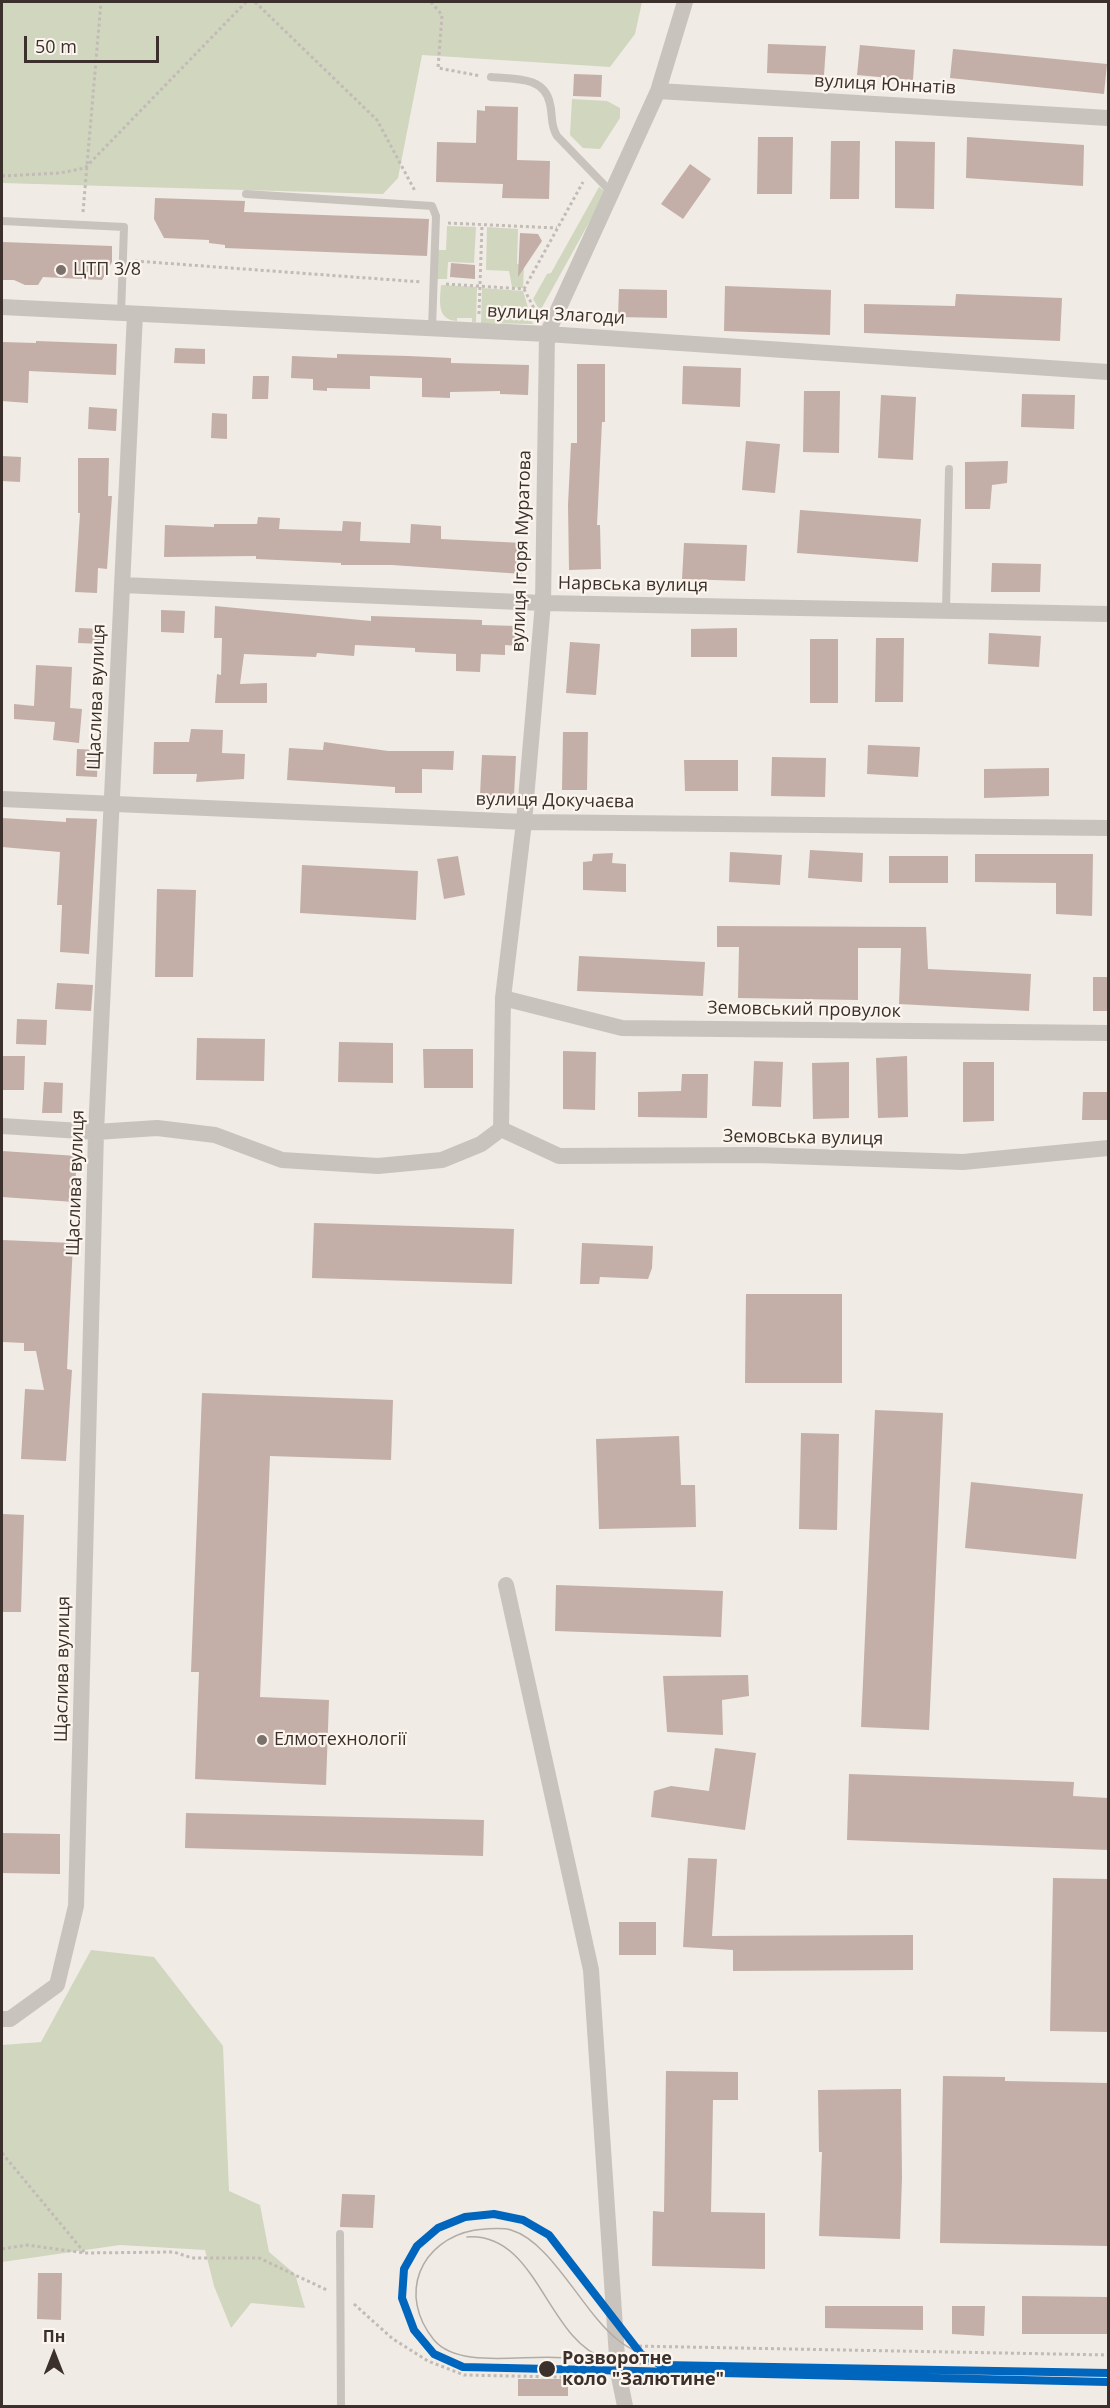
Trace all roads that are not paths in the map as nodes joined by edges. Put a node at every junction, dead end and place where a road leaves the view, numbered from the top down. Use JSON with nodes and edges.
{"nodes":[{"id":1,"x":685,"y":2,"type":"edge"},
{"id":2,"x":491,"y":77,"type":"road end"},
{"id":3,"x":658,"y":91,"type":"junction"},
{"id":4,"x":1108,"y":118,"type":"edge"},
{"id":5,"x":612,"y":193,"type":"junction"},
{"id":6,"x":246,"y":194,"type":"dead end"},
{"id":7,"x":2,"y":221,"type":"edge"},
{"id":8,"x":2,"y":308,"type":"edge"},
{"id":9,"x":128,"y":314,"type":"junction"},
{"id":10,"x":432,"y":328,"type":"junction"},
{"id":11,"x":547,"y":334,"type":"junction"},
{"id":12,"x":1108,"y":372,"type":"edge"},
{"id":13,"x":949,"y":469,"type":"dead end"},
{"id":14,"x":122,"y":585,"type":"junction"},
{"id":15,"x":543,"y":603,"type":"junction"},
{"id":16,"x":946,"y":611,"type":"junction"},
{"id":17,"x":1108,"y":614,"type":"edge"},
{"id":18,"x":2,"y":799,"type":"edge"},
{"id":19,"x":112,"y":803,"type":"junction"},
{"id":20,"x":524,"y":822,"type":"junction"},
{"id":21,"x":1108,"y":828,"type":"edge"},
{"id":22,"x":503,"y":998,"type":"junction"},
{"id":23,"x":1108,"y":1033,"type":"edge"},
{"id":24,"x":2,"y":1126,"type":"edge"},
{"id":25,"x":501,"y":1129,"type":"junction"},
{"id":26,"x":96,"y":1132,"type":"junction"},
{"id":27,"x":1108,"y":1148,"type":"edge"},
{"id":28,"x":506,"y":1585,"type":"dead end"},
{"id":29,"x":2,"y":2019,"type":"edge"},
{"id":30,"x":340,"y":2234,"type":"dead end"},
{"id":31,"x":341,"y":2406,"type":"edge"},
{"id":32,"x":625,"y":2406,"type":"edge"}],
"edges":[{"from":1,"to":3,"type":"street","name":"вулиця Ігоря Муратова"},
{"from":2,"to":5,"type":"lane"},
{"from":3,"to":4,"type":"street","name":"вулиця Юннатів"},
{"from":3,"to":5,"type":"street","name":"вулиця Ігоря Муратова"},
{"from":5,"to":11,"type":"street","name":"вулиця Ігоря Муратова"},
{"from":6,"to":10,"type":"lane"},
{"from":7,"to":9,"type":"lane"},
{"from":8,"to":9,"type":"street","name":"вулиця Злагоди"},
{"from":9,"to":10,"type":"street","name":"вулиця Злагоди"},
{"from":9,"to":14,"type":"street","name":"Щаслива вулиця"},
{"from":10,"to":11,"type":"street","name":"вулиця Злагоди"},
{"from":11,"to":12,"type":"street","name":"вулиця Злагоди"},
{"from":11,"to":15,"type":"street","name":"вулиця Ігоря Муратова"},
{"from":13,"to":16,"type":"lane"},
{"from":14,"to":15,"type":"street","name":"Нарвська вулиця"},
{"from":14,"to":19,"type":"street","name":"Щаслива вулиця"},
{"from":15,"to":16,"type":"street","name":"Нарвська вулиця"},
{"from":15,"to":20,"type":"street","name":"вулиця Ігоря Муратова"},
{"from":16,"to":17,"type":"street","name":"Нарвська вулиця"},
{"from":18,"to":19,"type":"street","name":"вулиця Докучаєва"},
{"from":19,"to":20,"type":"street","name":"вулиця Докучаєва"},
{"from":19,"to":26,"type":"street","name":"Щаслива вулиця"},
{"from":20,"to":21,"type":"street","name":"вулиця Докучаєва"},
{"from":20,"to":22,"type":"street","name":"вулиця Ігоря Муратова"},
{"from":22,"to":23,"type":"street","name":"Земовський провулок"},
{"from":22,"to":25,"type":"street","name":"вулиця Ігоря Муратова"},
{"from":24,"to":26,"type":"street"},
{"from":25,"to":26,"type":"street"},
{"from":25,"to":27,"type":"street","name":"Земовська вулиця"},
{"from":26,"to":29,"type":"street","name":"Щаслива вулиця"},
{"from":28,"to":32,"type":"street"},
{"from":30,"to":31,"type":"lane"}]}
